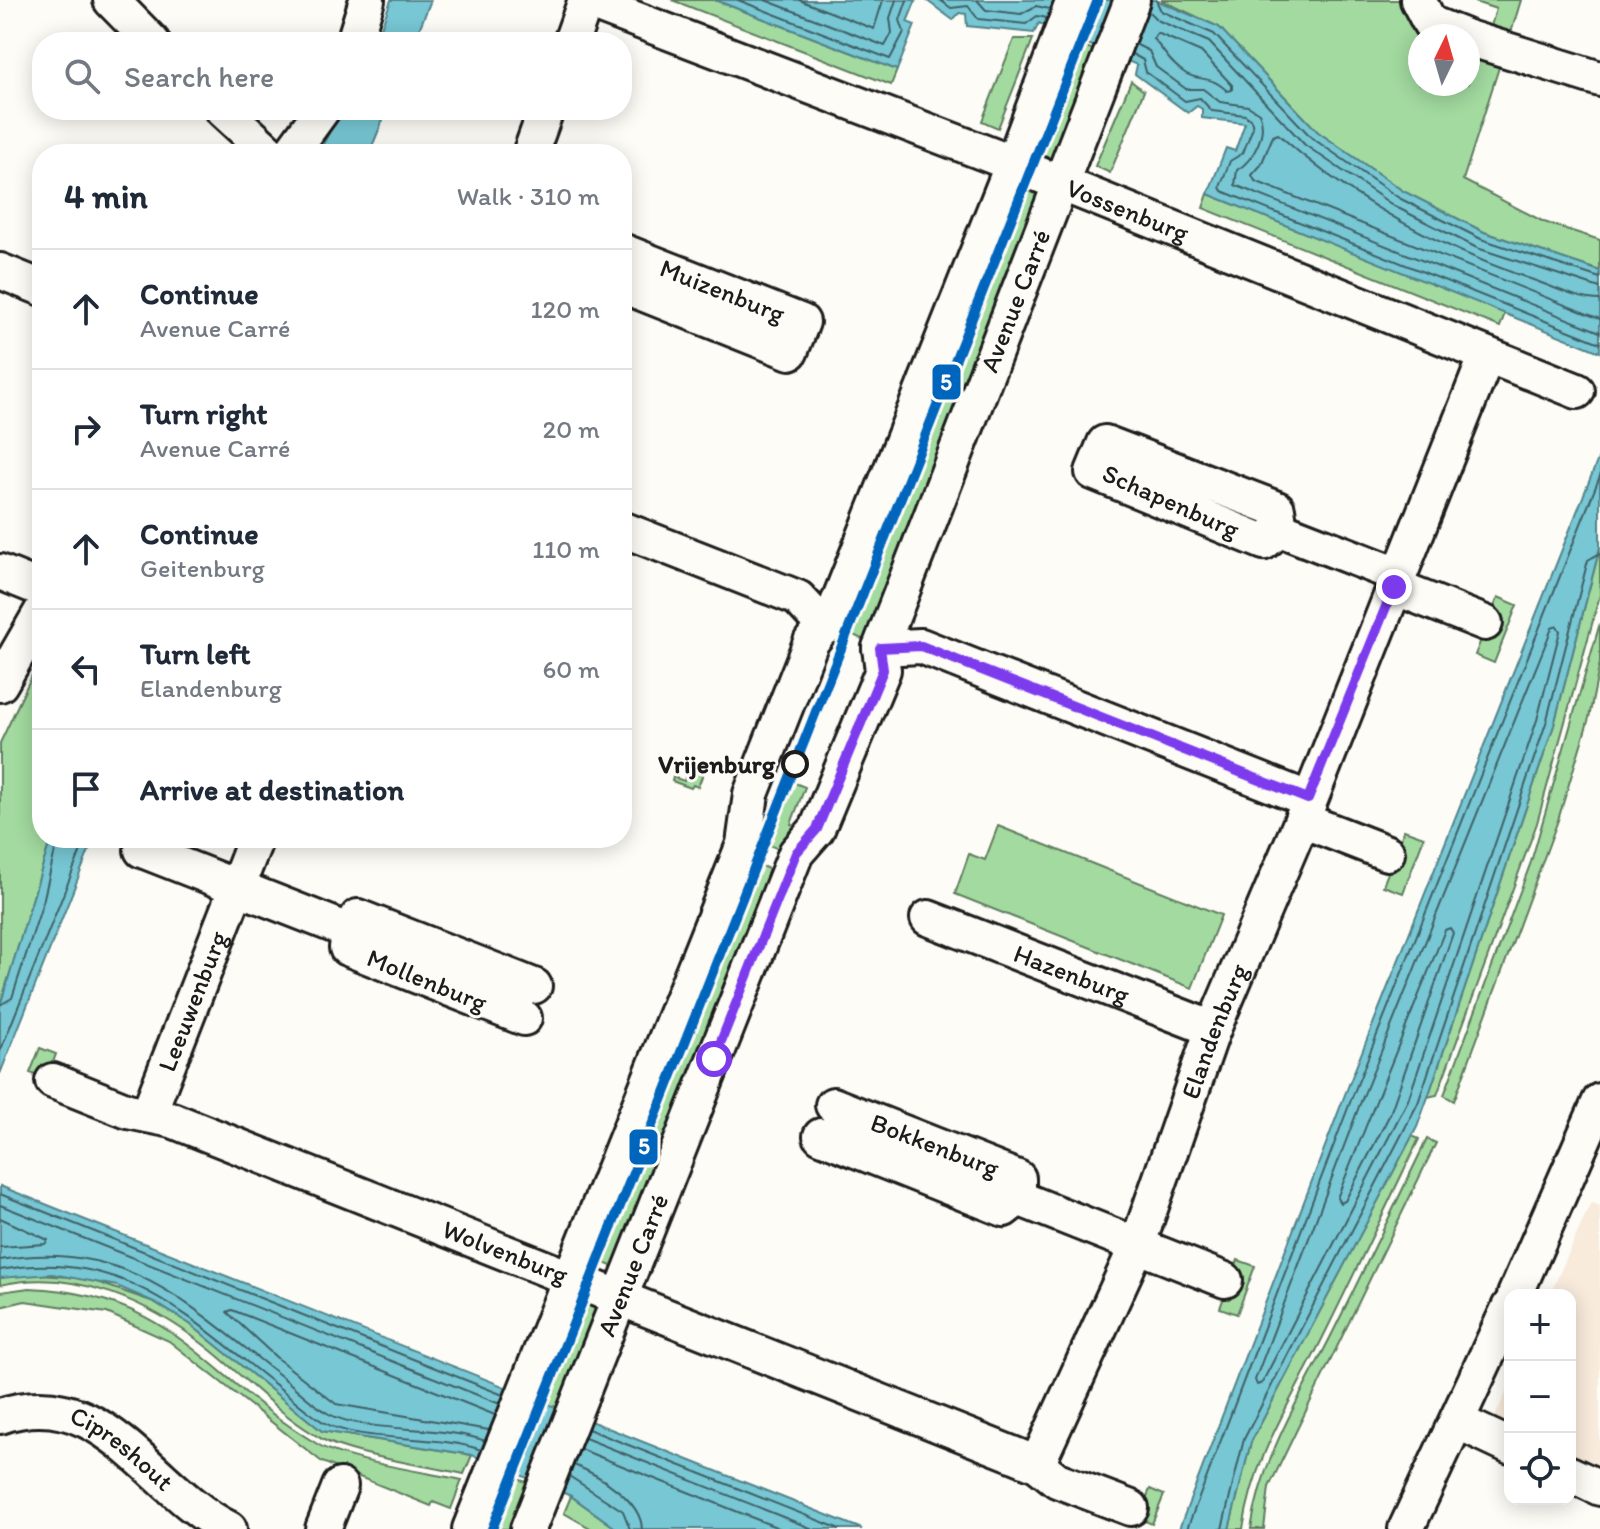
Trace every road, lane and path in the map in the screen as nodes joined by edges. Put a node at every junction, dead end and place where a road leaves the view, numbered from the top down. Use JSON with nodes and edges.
{"nodes":[{"id":1,"x":111,"y":0,"type":"edge"},
{"id":2,"x":367,"y":0,"type":"edge"},
{"id":3,"x":586,"y":0,"type":"edge"},
{"id":4,"x":1074,"y":0,"type":"edge"},
{"id":5,"x":1132,"y":0,"type":"edge"},
{"id":6,"x":1418,"y":0,"type":"edge"},
{"id":7,"x":1433,"y":24,"type":"edge"},
{"id":8,"x":142,"y":32,"type":"edge"},
{"id":9,"x":357,"y":32,"type":"edge"},
{"id":10,"x":575,"y":32,"type":"edge"},
{"id":11,"x":1480,"y":41,"type":"edge"},
{"id":12,"x":1600,"y":79,"type":"edge"},
{"id":13,"x":234,"y":120,"type":"edge"},
{"id":14,"x":315,"y":120,"type":"edge"},
{"id":15,"x":542,"y":120,"type":"edge"},
{"id":16,"x":260,"y":144,"type":"edge"},
{"id":17,"x":297,"y":144,"type":"edge"},
{"id":18,"x":534,"y":144,"type":"edge"},
{"id":19,"x":1012,"y":166,"type":"junction"},
{"id":20,"x":1059,"y":185,"type":"junction"},
{"id":21,"x":632,"y":255,"type":"edge"},
{"id":22,"x":0,"y":271,"type":"edge"},
{"id":23,"x":32,"y":284,"type":"edge"},
{"id":24,"x":632,"y":289,"type":"edge"},
{"id":25,"x":1487,"y":355,"type":"junction"},
{"id":26,"x":1577,"y":391,"type":"dead end"},
{"id":27,"x":1280,"y":529,"type":"junction"},
{"id":28,"x":632,"y":533,"type":"edge"},
{"id":29,"x":0,"y":572,"type":"edge"},
{"id":30,"x":1396,"y":581,"type":"junction"},
{"id":31,"x":32,"y":585,"type":"edge"},
{"id":32,"x":1485,"y":623,"type":"dead end"},
{"id":33,"x":825,"y":627,"type":"junction"},
{"id":34,"x":32,"y":628,"type":"edge"},
{"id":35,"x":880,"y":648,"type":"junction"},
{"id":36,"x":0,"y":684,"type":"edge"},
{"id":37,"x":1305,"y":809,"type":"junction"},
{"id":38,"x":252,"y":848,"type":"edge"},
{"id":39,"x":142,"y":850,"type":"dead end"},
{"id":40,"x":1387,"y":853,"type":"dead end"},
{"id":41,"x":237,"y":887,"type":"junction"},
{"id":42,"x":928,"y":918,"type":"dead end"},
{"id":43,"x":349,"y":931,"type":"junction"},
{"id":44,"x":534,"y":986,"type":"dead end"},
{"id":45,"x":524,"y":1018,"type":"dead end"},
{"id":46,"x":1213,"y":1029,"type":"junction"},
{"id":47,"x":53,"y":1081,"type":"dead end"},
{"id":48,"x":148,"y":1115,"type":"junction"},
{"id":49,"x":827,"y":1120,"type":"dead end"},
{"id":50,"x":1596,"y":1123,"type":"edge"},
{"id":51,"x":1137,"y":1246,"type":"junction"},
{"id":52,"x":570,"y":1276,"type":"junction"},
{"id":53,"x":1225,"y":1280,"type":"dead end"},
{"id":54,"x":1518,"y":1289,"type":"edge"},
{"id":55,"x":620,"y":1295,"type":"junction"},
{"id":56,"x":1504,"y":1320,"type":"edge"},
{"id":57,"x":0,"y":1416,"type":"edge"},
{"id":58,"x":1459,"y":1422,"type":"junction"},
{"id":59,"x":1504,"y":1443,"type":"edge"},
{"id":60,"x":1037,"y":1464,"type":"junction"},
{"id":61,"x":1576,"y":1477,"type":"edge"},
{"id":62,"x":340,"y":1486,"type":"dead end"},
{"id":63,"x":1600,"y":1488,"type":"edge"},
{"id":64,"x":1131,"y":1508,"type":"dead end"},
{"id":65,"x":229,"y":1529,"type":"edge"},
{"id":66,"x":323,"y":1529,"type":"edge"},
{"id":67,"x":470,"y":1529,"type":"edge"},
{"id":68,"x":528,"y":1529,"type":"edge"},
{"id":69,"x":1406,"y":1529,"type":"edge"}],
"edges":[{"from":1,"to":8,"type":"street"},
{"from":2,"to":9,"type":"street"},
{"from":3,"to":10,"type":"street"},
{"from":3,"to":19,"type":"street","name":"Vossenburg"},
{"from":4,"to":19,"type":"street","name":"Avenue Carré"},
{"from":5,"to":20,"type":"street","name":"Avenue Carré"},
{"from":6,"to":7,"type":"street"},
{"from":11,"to":12,"type":"street"},
{"from":13,"to":16,"type":"street"},
{"from":14,"to":17,"type":"street"},
{"from":15,"to":18,"type":"street"},
{"from":19,"to":20,"type":"street","name":"Vossenburg"},
{"from":19,"to":33,"type":"street","name":"Avenue Carré"},
{"from":20,"to":25,"type":"street","name":"Vossenburg"},
{"from":20,"to":35,"type":"street","name":"Avenue Carré"},
{"from":21,"to":24,"type":"street","name":"Muizenburg"},
{"from":22,"to":23,"type":"street"},
{"from":25,"to":26,"type":"street","name":"Vossenburg"},
{"from":25,"to":30,"type":"street","name":"Elandenburg"},
{"from":27,"to":27,"type":"street","name":"Schapenburg"},
{"from":27,"to":30,"type":"street","name":"Schapenburg"},
{"from":28,"to":33,"type":"street"},
{"from":29,"to":31,"type":"street"},
{"from":30,"to":32,"type":"street"},
{"from":30,"to":37,"type":"street","name":"Elandenburg"},
{"from":33,"to":52,"type":"street","name":"Avenue Carré"},
{"from":34,"to":36,"type":"street"},
{"from":35,"to":37,"type":"street"},
{"from":35,"to":55,"type":"street","name":"Avenue Carré"},
{"from":37,"to":40,"type":"street"},
{"from":37,"to":46,"type":"street","name":"Elandenburg"},
{"from":38,"to":41,"type":"street","name":"Leeuwenburg"},
{"from":39,"to":41,"type":"street"},
{"from":41,"to":43,"type":"street","name":"Mollenburg"},
{"from":41,"to":48,"type":"street","name":"Leeuwenburg"},
{"from":42,"to":46,"type":"street","name":"Hazenburg"},
{"from":43,"to":44,"type":"street","name":"Mollenburg"},
{"from":43,"to":45,"type":"street","name":"Mollenburg"},
{"from":46,"to":51,"type":"street","name":"Elandenburg"},
{"from":47,"to":48,"type":"street","name":"Wolvenburg"},
{"from":48,"to":52,"type":"street","name":"Wolvenburg"},
{"from":49,"to":51,"type":"street","name":"Bokkenburg"},
{"from":50,"to":54,"type":"street"},
{"from":51,"to":53,"type":"street"},
{"from":51,"to":60,"type":"street","name":"Elandenburg"},
{"from":52,"to":55,"type":"street","name":"Wolvenburg"},
{"from":52,"to":67,"type":"street","name":"Avenue Carré"},
{"from":55,"to":60,"type":"street","name":"Wolvenburg"},
{"from":55,"to":68,"type":"street","name":"Avenue Carré"},
{"from":56,"to":58,"type":"street"},
{"from":57,"to":65,"type":"street","name":"Cipreshout"},
{"from":58,"to":59,"type":"street"},
{"from":58,"to":69,"type":"street"},
{"from":60,"to":64,"type":"street","name":"Wolvenburg"},
{"from":61,"to":63,"type":"street"},
{"from":62,"to":66,"type":"street"}]}
